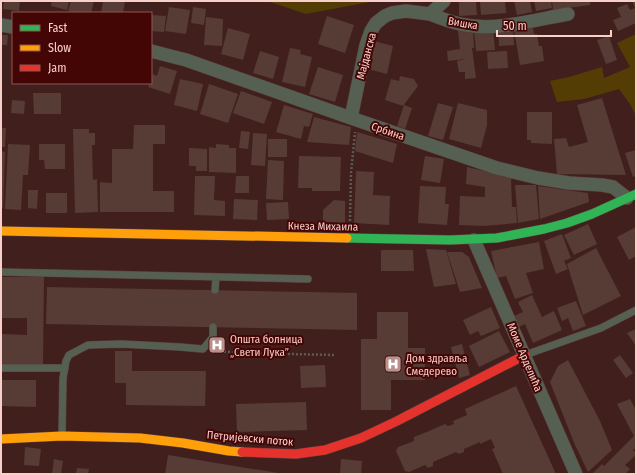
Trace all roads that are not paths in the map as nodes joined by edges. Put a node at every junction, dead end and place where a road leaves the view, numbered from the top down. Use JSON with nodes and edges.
{"nodes":[{"id":1,"x":444,"y":1,"type":"edge"},
{"id":2,"x":430,"y":14,"type":"junction"},
{"id":3,"x":568,"y":14,"type":"dead end"},
{"id":4,"x":1,"y":25,"type":"edge"},
{"id":5,"x":12,"y":27,"type":"edge"},
{"id":6,"x":152,"y":51,"type":"edge"},
{"id":7,"x":354,"y":119,"type":"junction"},
{"id":8,"x":631,"y":196,"type":"edge"},
{"id":9,"x":1,"y":231,"type":"edge"},
{"id":10,"x":474,"y":240,"type":"junction"},
{"id":11,"x":1,"y":272,"type":"edge"},
{"id":12,"x":216,"y":277,"type":"junction"},
{"id":13,"x":308,"y":279,"type":"dead end"},
{"id":14,"x":215,"y":290,"type":"dead end"},
{"id":15,"x":636,"y":310,"type":"edge"},
{"id":16,"x":213,"y":328,"type":"dead end"},
{"id":17,"x":525,"y":355,"type":"junction"},
{"id":18,"x":1,"y":368,"type":"edge"},
{"id":19,"x":65,"y":368,"type":"junction"},
{"id":20,"x":62,"y":436,"type":"junction"},
{"id":21,"x":1,"y":439,"type":"edge"},
{"id":22,"x":576,"y":474,"type":"edge"}],
"edges":[{"from":1,"to":2,"type":"street"},
{"from":2,"to":3,"type":"street","name":"Вишка"},
{"from":2,"to":7,"type":"street","name":"Мајданска"},
{"from":4,"to":5,"type":"street"},
{"from":6,"to":7,"type":"street","name":"Србина"},
{"from":7,"to":8,"type":"street","name":"Србина"},
{"from":8,"to":10,"type":"main road","name":"Кнеза Михаила"},
{"from":9,"to":10,"type":"main road","name":"Кнеза Михаила"},
{"from":10,"to":17,"type":"street","name":"Моме Арделића"},
{"from":11,"to":12,"type":"lane"},
{"from":12,"to":13,"type":"lane"},
{"from":12,"to":14,"type":"lane"},
{"from":15,"to":17,"type":"lane"},
{"from":16,"to":19,"type":"lane"},
{"from":17,"to":20,"type":"main road","name":"Петријевски поток"},
{"from":17,"to":22,"type":"street","name":"Моме Арделића"},
{"from":18,"to":19,"type":"lane"},
{"from":19,"to":20,"type":"lane"},
{"from":20,"to":21,"type":"main road","name":"Петријевски поток"}]}
